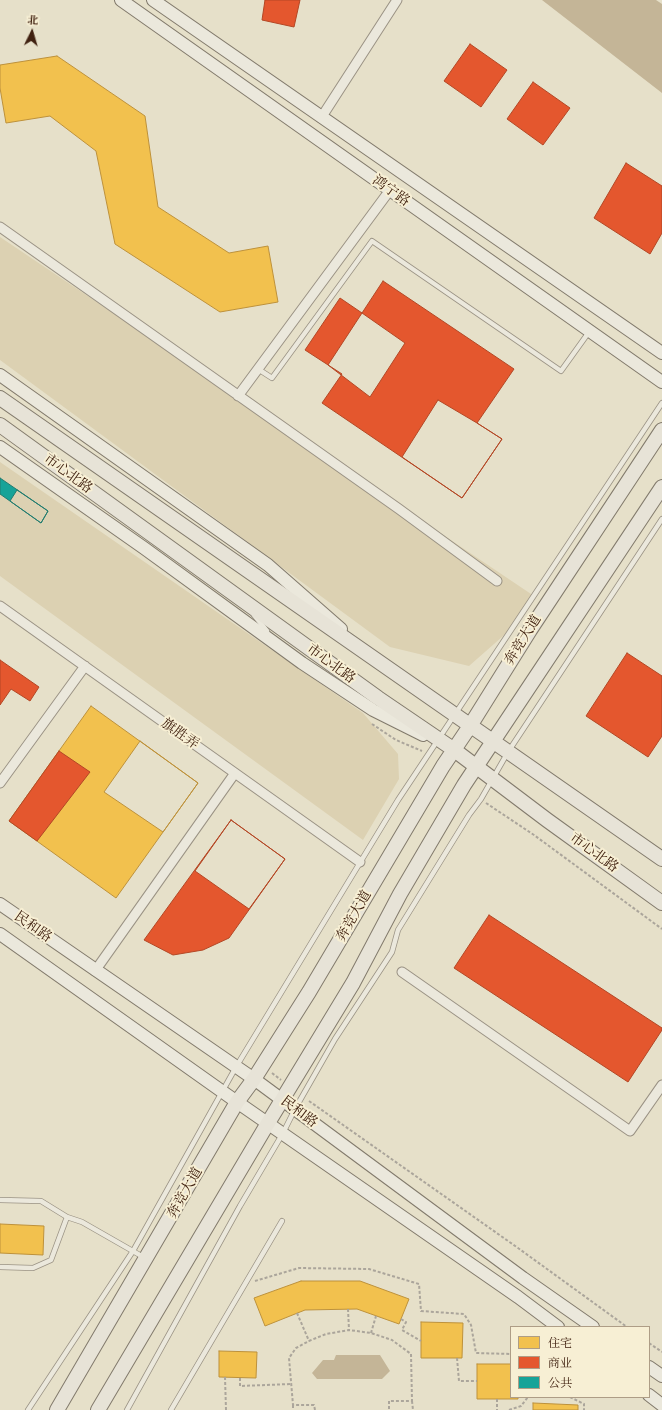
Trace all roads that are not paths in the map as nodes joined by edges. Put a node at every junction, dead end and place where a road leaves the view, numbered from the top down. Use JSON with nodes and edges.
{"nodes":[{"id":1,"x":121,"y":0,"type":"edge"},
{"id":2,"x":153,"y":0,"type":"edge"},
{"id":3,"x":397,"y":1,"type":"edge"},
{"id":4,"x":322,"y":118,"type":"junction"},
{"id":5,"x":390,"y":190,"type":"junction"},
{"id":6,"x":0,"y":227,"type":"edge"},
{"id":7,"x":590,"y":331,"type":"junction"},
{"id":8,"x":662,"y":353,"type":"edge"},
{"id":9,"x":258,"y":368,"type":"junction"},
{"id":10,"x":0,"y":375,"type":"edge"},
{"id":11,"x":662,"y":382,"type":"edge"},
{"id":12,"x":238,"y":396,"type":"junction"},
{"id":13,"x":0,"y":398,"type":"edge"},
{"id":14,"x":662,"y":403,"type":"edge"},
{"id":15,"x":0,"y":424,"type":"edge"},
{"id":16,"x":662,"y":430,"type":"edge"},
{"id":17,"x":0,"y":447,"type":"edge"},
{"id":18,"x":662,"y":487,"type":"edge"},
{"id":19,"x":662,"y":519,"type":"edge"},
{"id":20,"x":497,"y":581,"type":"dead end"},
{"id":21,"x":242,"y":600,"type":"junction"},
{"id":22,"x":0,"y":606,"type":"edge"},
{"id":23,"x":277,"y":644,"type":"junction"},
{"id":24,"x":378,"y":662,"type":"junction"},
{"id":25,"x":85,"y":666,"type":"junction"},
{"id":26,"x":455,"y":715,"type":"junction"},
{"id":27,"x":470,"y":726,"type":"junction"},
{"id":28,"x":438,"y":740,"type":"junction"},
{"id":29,"x":493,"y":741,"type":"junction"},
{"id":30,"x":453,"y":749,"type":"junction"},
{"id":31,"x":508,"y":752,"type":"junction"},
{"id":32,"x":476,"y":766,"type":"junction"},
{"id":33,"x":236,"y":773,"type":"junction"},
{"id":34,"x":493,"y":779,"type":"junction"},
{"id":35,"x":0,"y":783,"type":"edge"},
{"id":36,"x":662,"y":859,"type":"edge"},
{"id":37,"x":360,"y":862,"type":"junction"},
{"id":38,"x":662,"y":903,"type":"edge"},
{"id":39,"x":0,"y":904,"type":"edge"},
{"id":40,"x":0,"y":934,"type":"edge"},
{"id":41,"x":96,"y":970,"type":"junction"},
{"id":42,"x":402,"y":972,"type":"dead end"},
{"id":43,"x":236,"y":1066,"type":"junction"},
{"id":44,"x":254,"y":1079,"type":"junction"},
{"id":45,"x":662,"y":1085,"type":"edge"},
{"id":46,"x":223,"y":1092,"type":"junction"},
{"id":47,"x":282,"y":1099,"type":"junction"},
{"id":48,"x":237,"y":1102,"type":"junction"},
{"id":49,"x":295,"y":1109,"type":"junction"},
{"id":50,"x":268,"y":1123,"type":"junction"},
{"id":51,"x":283,"y":1133,"type":"junction"},
{"id":52,"x":0,"y":1200,"type":"edge"},
{"id":53,"x":67,"y":1217,"type":"junction"},
{"id":54,"x":282,"y":1221,"type":"dead end"},
{"id":55,"x":133,"y":1252,"type":"junction"},
{"id":56,"x":146,"y":1259,"type":"junction"},
{"id":57,"x":0,"y":1267,"type":"edge"},
{"id":58,"x":557,"y":1326,"type":"edge"},
{"id":59,"x":592,"y":1326,"type":"edge"},
{"id":60,"x":650,"y":1368,"type":"edge"},
{"id":61,"x":662,"y":1376,"type":"edge"},
{"id":62,"x":650,"y":1396,"type":"edge"},
{"id":63,"x":662,"y":1405,"type":"edge"},
{"id":64,"x":28,"y":1410,"type":"edge"},
{"id":65,"x":57,"y":1410,"type":"edge"},
{"id":66,"x":98,"y":1410,"type":"edge"},
{"id":67,"x":127,"y":1410,"type":"edge"},
{"id":68,"x":171,"y":1410,"type":"edge"}],
"edges":[{"from":1,"to":5,"type":"main road","name":"鸿宁路"},
{"from":2,"to":4,"type":"main road","name":"鸿宁路"},
{"from":3,"to":4,"type":"street"},
{"from":4,"to":8,"type":"main road","name":"鸿宁路"},
{"from":5,"to":7,"type":"main road","name":"鸿宁路"},
{"from":5,"to":9,"type":"street"},
{"from":6,"to":12,"type":"street"},
{"from":7,"to":9,"type":"lane"},
{"from":7,"to":11,"type":"main road","name":"鸿宁路"},
{"from":9,"to":12,"type":"street"},
{"from":10,"to":24,"type":"main road"},
{"from":12,"to":20,"type":"street"},
{"from":13,"to":24,"type":"main road","name":"市心北路"},
{"from":14,"to":26,"type":"lane"},
{"from":15,"to":21,"type":"main road","name":"市心北路"},
{"from":16,"to":27,"type":"main road","name":"奔竞大道"},
{"from":17,"to":23,"type":"main road"},
{"from":18,"to":29,"type":"main road","name":"奔竞大道"},
{"from":19,"to":31,"type":"lane"},
{"from":21,"to":23,"type":"lane"},
{"from":21,"to":28,"type":"main road","name":"市心北路"},
{"from":22,"to":25,"type":"street","name":"旗胜弄"},
{"from":23,"to":28,"type":"main road"},
{"from":24,"to":26,"type":"main road","name":"市心北路"},
{"from":25,"to":33,"type":"street","name":"旗胜弄"},
{"from":25,"to":35,"type":"street"},
{"from":26,"to":27,"type":"main road","name":"市心北路"},
{"from":26,"to":28,"type":"lane"},
{"from":27,"to":29,"type":"main road","name":"市心北路"},
{"from":27,"to":30,"type":"main road","name":"奔竞大道"},
{"from":28,"to":30,"type":"main road","name":"市心北路"},
{"from":28,"to":37,"type":"lane"},
{"from":29,"to":31,"type":"main road","name":"市心北路"},
{"from":29,"to":32,"type":"main road","name":"奔竞大道"},
{"from":30,"to":32,"type":"main road","name":"市心北路"},
{"from":30,"to":44,"type":"main road","name":"奔竞大道"},
{"from":31,"to":34,"type":"lane"},
{"from":31,"to":36,"type":"main road","name":"市心北路"},
{"from":32,"to":34,"type":"main road","name":"市心北路"},
{"from":32,"to":47,"type":"main road","name":"奔竞大道"},
{"from":33,"to":37,"type":"street","name":"旗胜弄"},
{"from":33,"to":41,"type":"street"},
{"from":34,"to":38,"type":"main road","name":"市心北路"},
{"from":34,"to":49,"type":"lane"},
{"from":37,"to":43,"type":"lane"},
{"from":39,"to":41,"type":"main road","name":"民和路"},
{"from":40,"to":46,"type":"main road","name":"民和路"},
{"from":41,"to":43,"type":"main road","name":"民和路"},
{"from":42,"to":45,"type":"street"},
{"from":43,"to":44,"type":"main road","name":"民和路"},
{"from":43,"to":46,"type":"lane"},
{"from":44,"to":47,"type":"main road","name":"民和路"},
{"from":44,"to":48,"type":"main road","name":"奔竞大道"},
{"from":46,"to":48,"type":"main road","name":"民和路"},
{"from":46,"to":55,"type":"lane"},
{"from":47,"to":49,"type":"main road","name":"民和路"},
{"from":47,"to":50,"type":"main road","name":"奔竞大道"},
{"from":48,"to":50,"type":"main road","name":"民和路"},
{"from":48,"to":56,"type":"main road","name":"奔竞大道"},
{"from":49,"to":51,"type":"lane"},
{"from":49,"to":59,"type":"main road","name":"民和路"},
{"from":50,"to":51,"type":"main road","name":"民和路"},
{"from":50,"to":66,"type":"main road","name":"奔竞大道"},
{"from":51,"to":58,"type":"main road","name":"民和路"},
{"from":51,"to":67,"type":"lane"},
{"from":52,"to":53,"type":"lane"},
{"from":53,"to":55,"type":"lane"},
{"from":53,"to":57,"type":"lane"},
{"from":54,"to":68,"type":"lane"},
{"from":55,"to":56,"type":"lane"},
{"from":55,"to":64,"type":"lane"},
{"from":56,"to":65,"type":"main road","name":"奔竞大道"},
{"from":60,"to":61,"type":"main road"},
{"from":62,"to":63,"type":"main road"}]}
